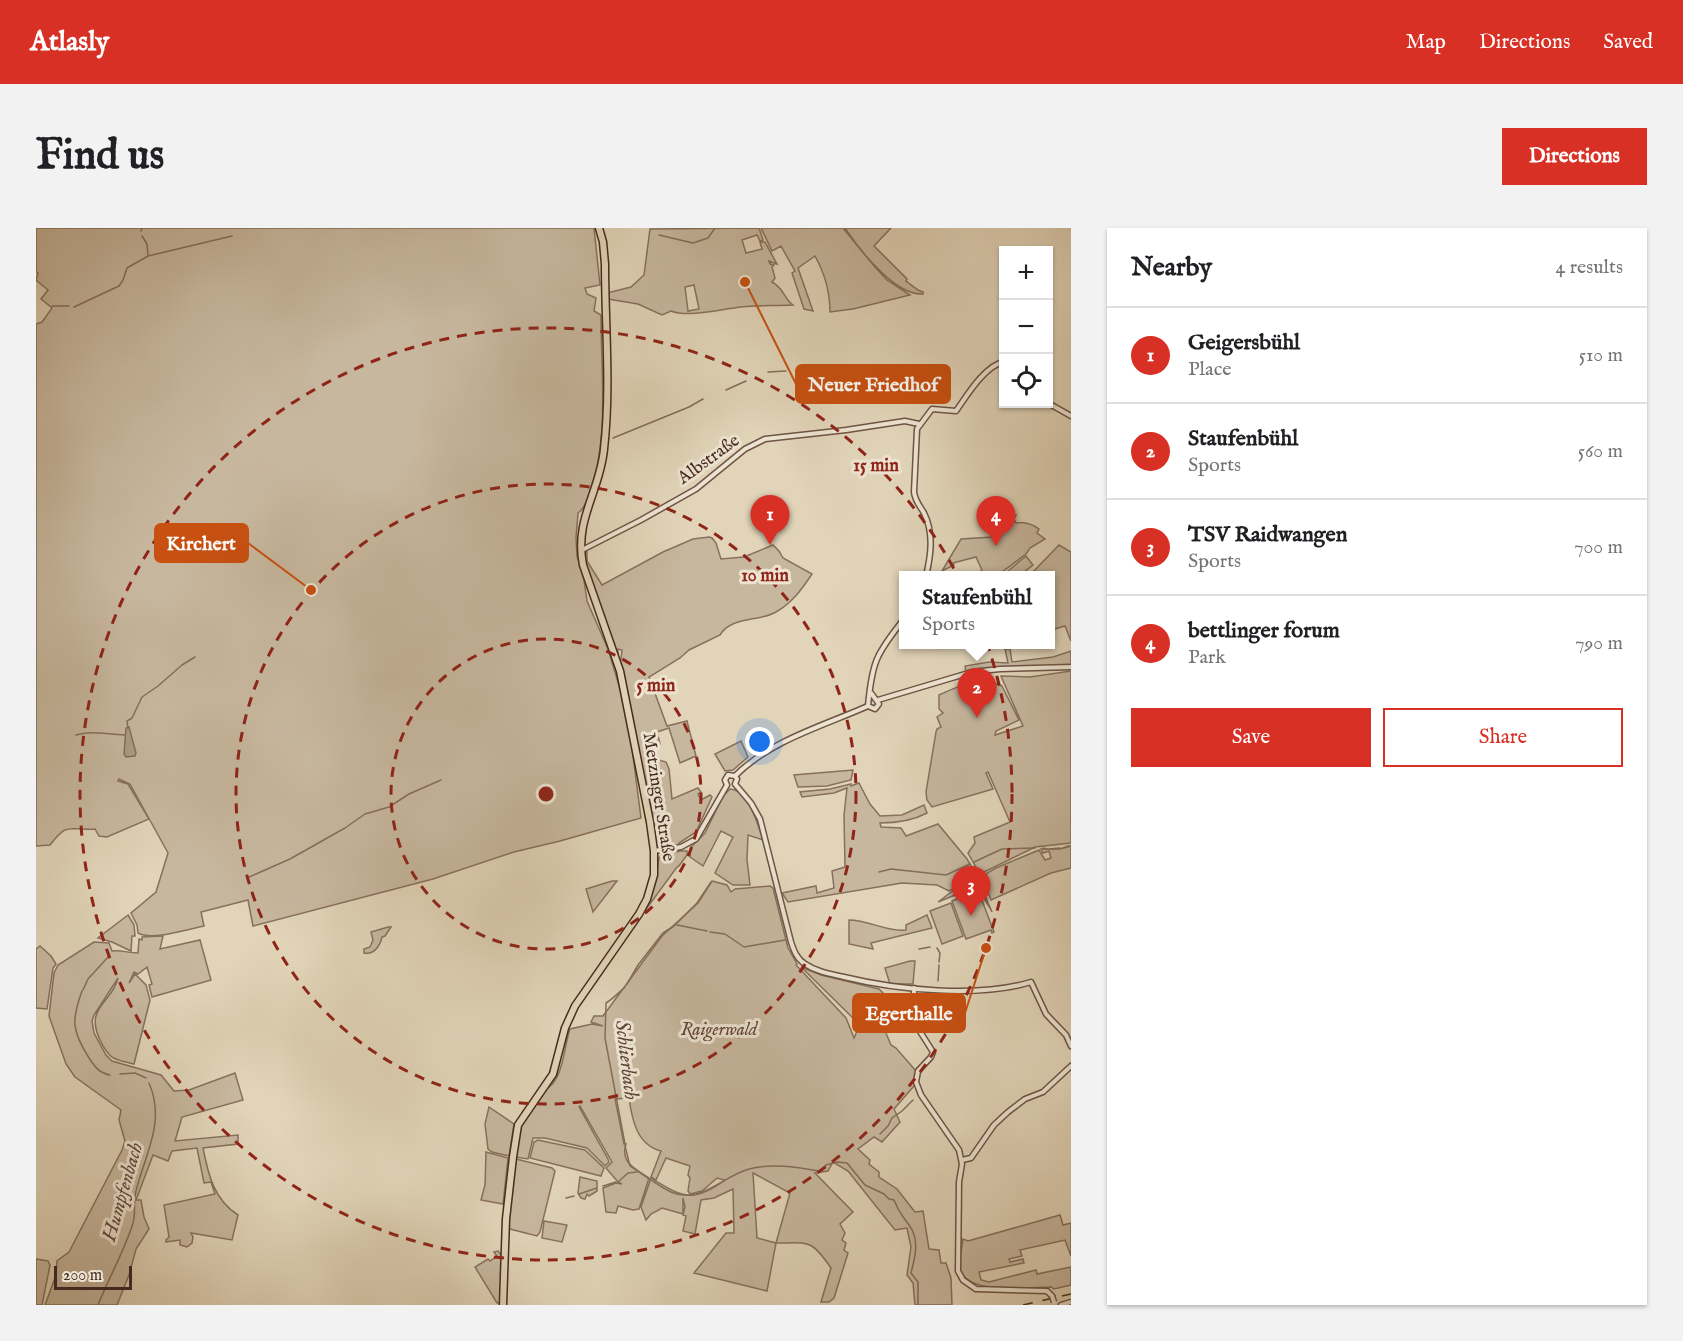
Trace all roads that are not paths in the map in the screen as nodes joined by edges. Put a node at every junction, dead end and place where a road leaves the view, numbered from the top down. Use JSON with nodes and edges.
{"nodes":[{"id":1,"x":599,"y":228,"type":"edge"},
{"id":2,"x":999,"y":363,"type":"edge"},
{"id":3,"x":1053,"y":406,"type":"edge"},
{"id":4,"x":1071,"y":416,"type":"edge"},
{"id":5,"x":919,"y":424,"type":"junction"},
{"id":6,"x":580,"y":547,"type":"junction"},
{"id":7,"x":927,"y":571,"type":"edge"},
{"id":8,"x":899,"y":624,"type":"edge"},
{"id":9,"x":1071,"y":668,"type":"edge"},
{"id":10,"x":875,"y":701,"type":"junction"},
{"id":11,"x":868,"y":706,"type":"junction"},
{"id":12,"x":735,"y":776,"type":"junction"},
{"id":13,"x":735,"y":784,"type":"junction"},
{"id":14,"x":727,"y":785,"type":"junction"},
{"id":15,"x":668,"y":850,"type":"junction"},
{"id":16,"x":654,"y":851,"type":"junction"},
{"id":17,"x":654,"y":864,"type":"junction"},
{"id":18,"x":914,"y":988,"type":"junction"},
{"id":19,"x":1071,"y":1046,"type":"edge"},
{"id":20,"x":1071,"y":1066,"type":"edge"},
{"id":21,"x":962,"y":1160,"type":"junction"},
{"id":22,"x":1071,"y":1302,"type":"edge"},
{"id":23,"x":1054,"y":1304,"type":"edge"},
{"id":24,"x":503,"y":1305,"type":"edge"},
{"id":25,"x":1060,"y":1305,"type":"edge"}],
"edges":[{"from":1,"to":6,"type":"main road","name":"Metzinger Straße"},
{"from":2,"to":5,"type":"street"},
{"from":3,"to":4,"type":"street"},
{"from":5,"to":6,"type":"street","name":"Albstraße"},
{"from":5,"to":7,"type":"street"},
{"from":6,"to":16,"type":"main road","name":"Metzinger Straße"},
{"from":8,"to":10,"type":"street"},
{"from":9,"to":10,"type":"street"},
{"from":10,"to":11,"type":"street"},
{"from":10,"to":11,"type":"street"},
{"from":11,"to":12,"type":"street"},
{"from":12,"to":13,"type":"street"},
{"from":12,"to":14,"type":"street"},
{"from":13,"to":14,"type":"street"},
{"from":13,"to":18,"type":"street"},
{"from":14,"to":15,"type":"street"},
{"from":15,"to":16,"type":"street"},
{"from":15,"to":17,"type":"street"},
{"from":16,"to":17,"type":"main road","name":"Metzinger Straße"},
{"from":17,"to":24,"type":"main road","name":"Metzinger Straße"},
{"from":18,"to":19,"type":"street"},
{"from":18,"to":21,"type":"street"},
{"from":20,"to":21,"type":"street"},
{"from":21,"to":23,"type":"street","bridge":true},
{"from":22,"to":25,"type":"street"}]}
